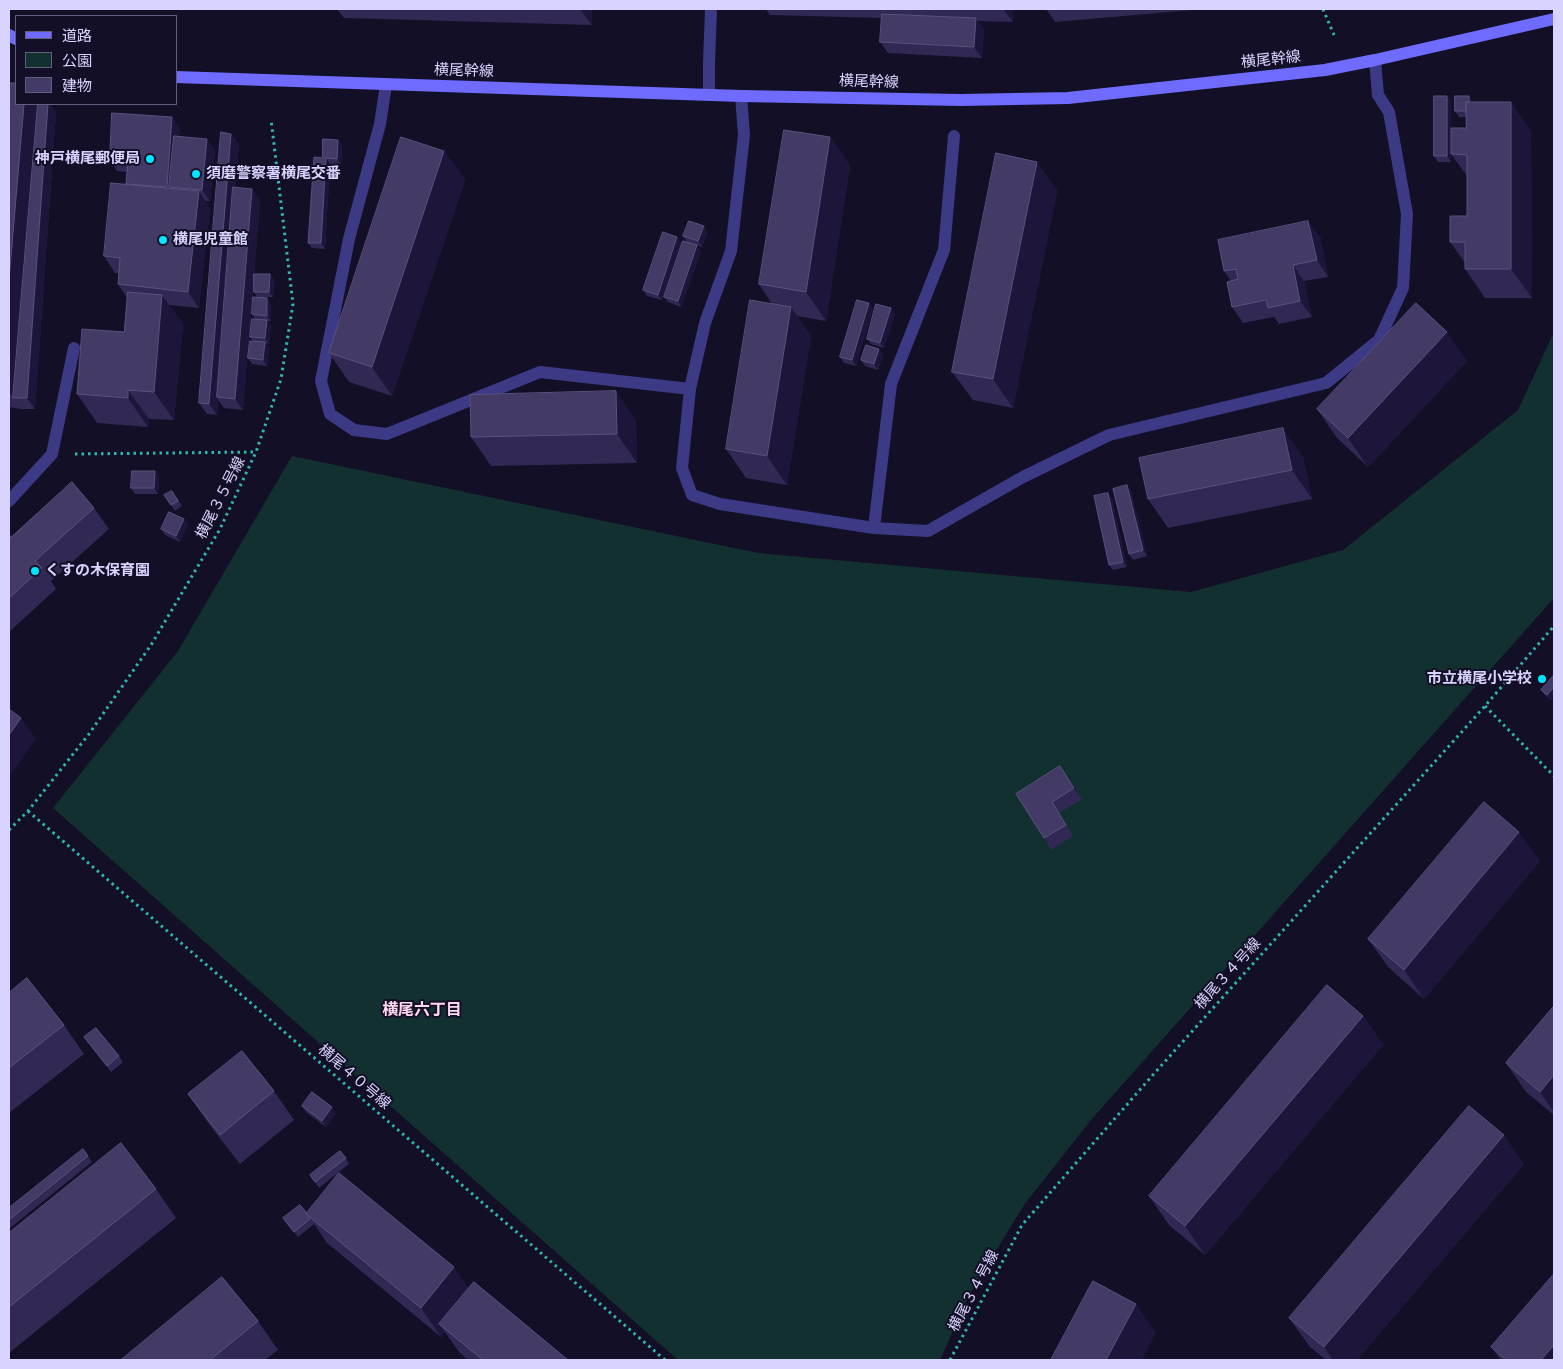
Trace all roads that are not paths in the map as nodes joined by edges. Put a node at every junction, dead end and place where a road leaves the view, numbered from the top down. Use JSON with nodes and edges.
{"nodes":[{"id":1,"x":710,"y":9,"type":"edge"},
{"id":2,"x":1554,"y":18,"type":"edge"},
{"id":3,"x":1375,"y":60,"type":"junction"},
{"id":4,"x":178,"y":77,"type":"edge"},
{"id":5,"x":386,"y":85,"type":"junction"},
{"id":6,"x":710,"y":95,"type":"junction"},
{"id":7,"x":741,"y":96,"type":"junction"},
{"id":8,"x":954,"y":136,"type":"dead end"},
{"id":9,"x":74,"y":348,"type":"dead end"},
{"id":10,"x":690,"y":389,"type":"junction"},
{"id":11,"x":9,"y":501,"type":"edge"},
{"id":12,"x":874,"y":528,"type":"junction"}],
"edges":[{"from":1,"to":6,"type":"street"},
{"from":2,"to":3,"type":"street","name":"横尾幹線"},
{"from":3,"to":7,"type":"street","name":"横尾幹線"},
{"from":3,"to":12,"type":"street"},
{"from":4,"to":5,"type":"street","name":"横尾幹線"},
{"from":5,"to":6,"type":"street","name":"横尾幹線"},
{"from":5,"to":10,"type":"street"},
{"from":6,"to":7,"type":"street","name":"横尾幹線"},
{"from":7,"to":10,"type":"street"},
{"from":8,"to":12,"type":"street"},
{"from":9,"to":11,"type":"street"},
{"from":10,"to":12,"type":"street"}]}
